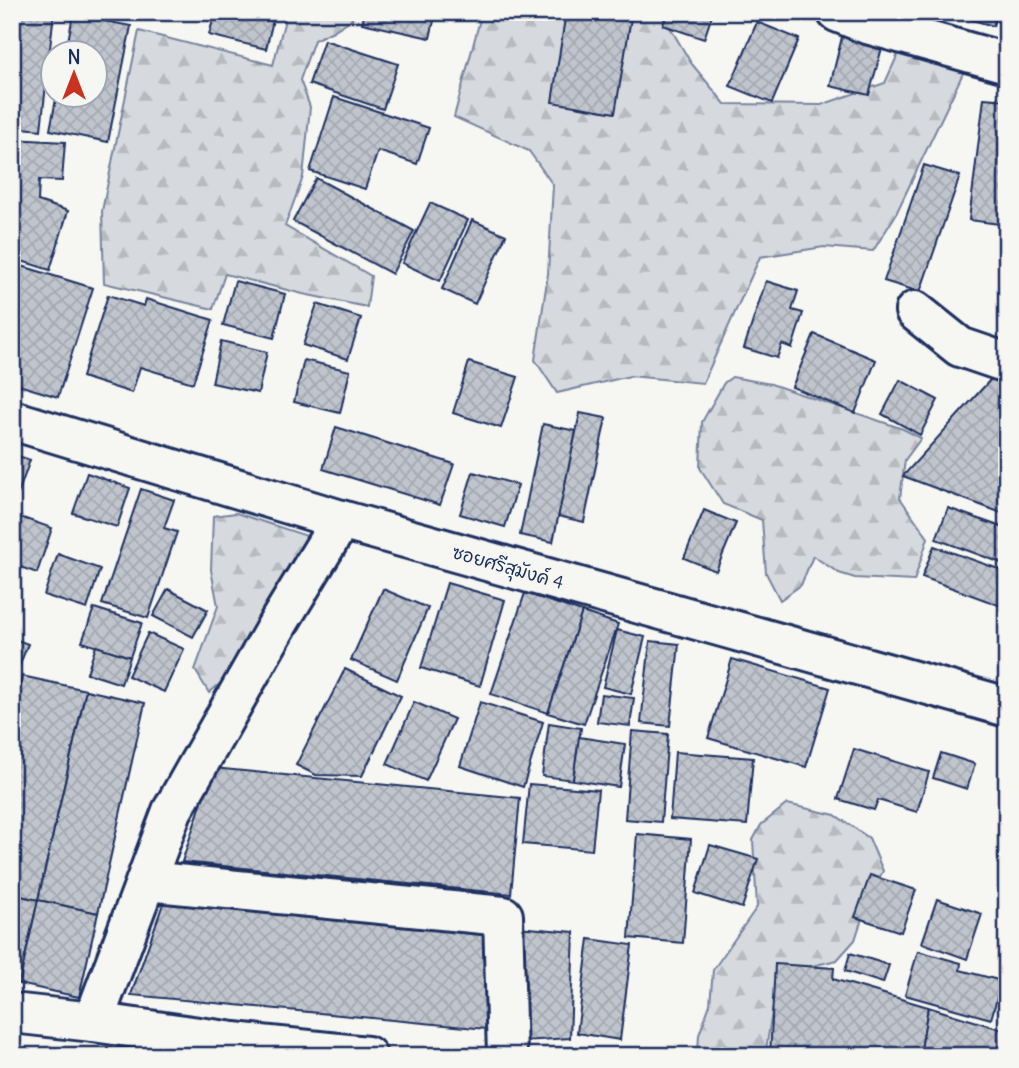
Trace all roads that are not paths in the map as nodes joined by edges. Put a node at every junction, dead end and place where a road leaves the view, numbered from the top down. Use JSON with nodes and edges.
{"nodes":[{"id":1,"x":837,"y":12,"type":"edge"},
{"id":2,"x":1007,"y":63,"type":"edge"},
{"id":3,"x":915,"y":311,"type":"dead end"},
{"id":4,"x":1007,"y":363,"type":"edge"},
{"id":5,"x":12,"y":420,"type":"edge"},
{"id":6,"x":341,"y":520,"type":"junction"},
{"id":7,"x":1007,"y":707,"type":"edge"},
{"id":8,"x":146,"y":881,"type":"junction"},
{"id":9,"x":12,"y":1013,"type":"edge"},
{"id":10,"x":93,"y":1022,"type":"junction"},
{"id":11,"x":233,"y":1049,"type":"edge"},
{"id":12,"x":367,"y":1056,"type":"edge"},
{"id":13,"x":507,"y":1056,"type":"edge"}],
"edges":[{"from":1,"to":2,"type":"street"},
{"from":3,"to":4,"type":"street"},
{"from":5,"to":6,"type":"street","name":"ซอยศรีสุมังค์ 4"},
{"from":6,"to":7,"type":"street","name":"ซอยศรีสุมังค์ 4"},
{"from":6,"to":8,"type":"street"},
{"from":8,"to":10,"type":"street"},
{"from":8,"to":13,"type":"street"},
{"from":9,"to":10,"type":"street"},
{"from":10,"to":11,"type":"street"},
{"from":11,"to":12,"type":"street"}]}
